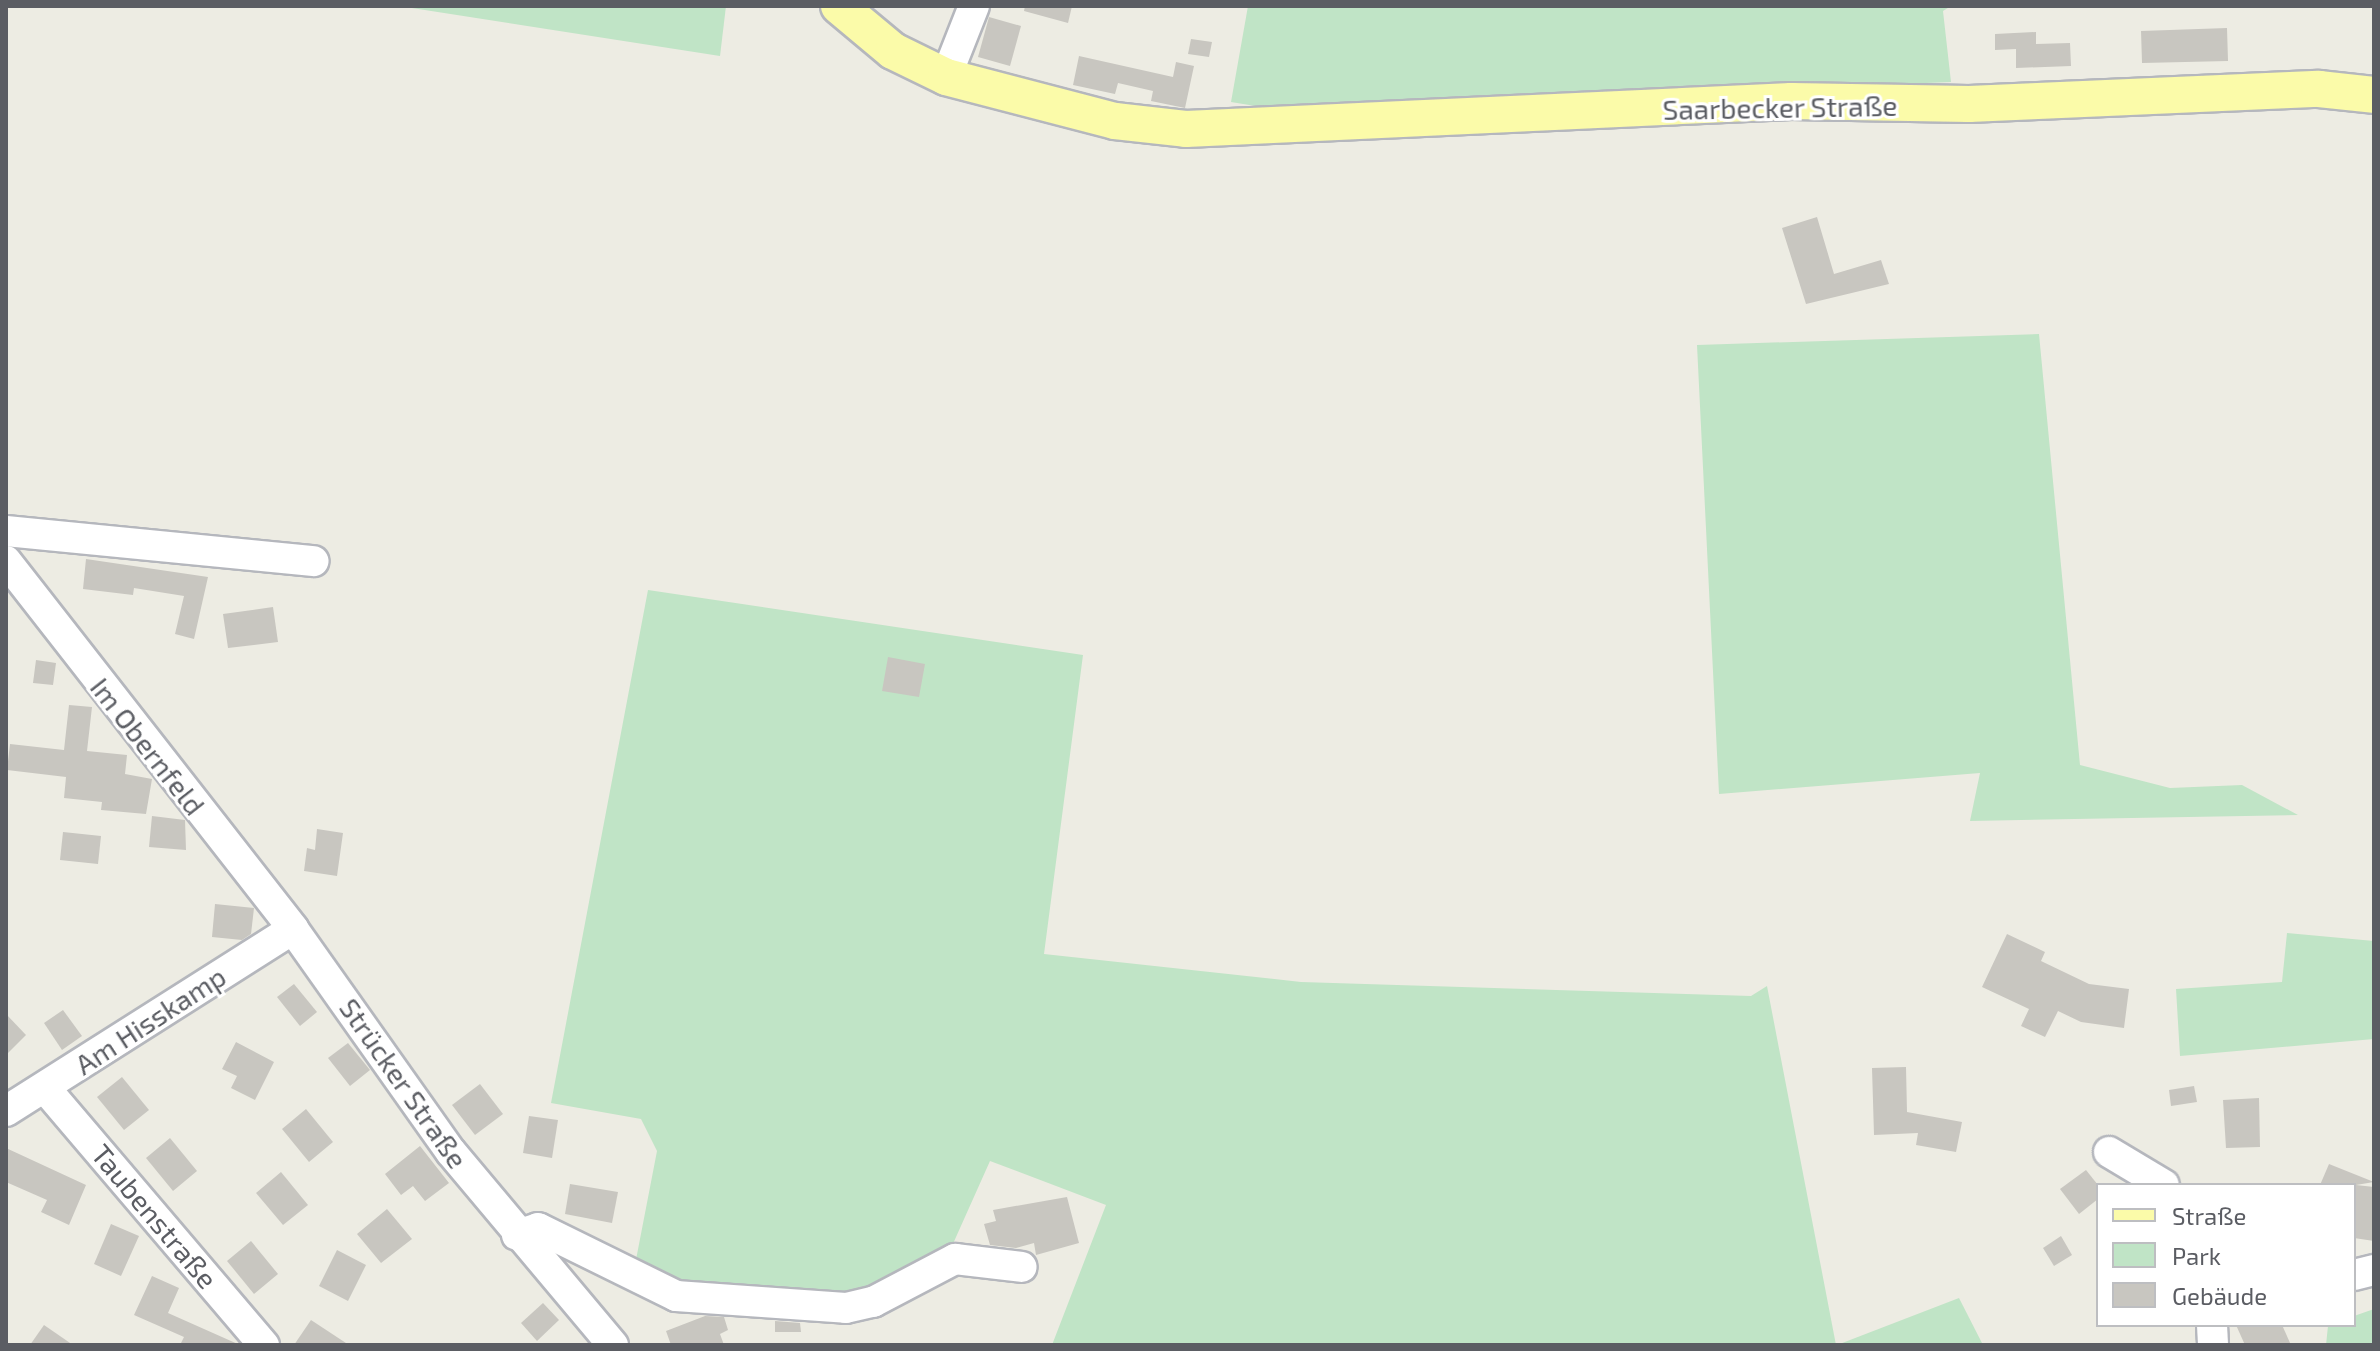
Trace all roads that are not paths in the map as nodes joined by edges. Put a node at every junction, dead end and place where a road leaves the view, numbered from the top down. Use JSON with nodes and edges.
{"nodes":[{"id":1,"x":839,"y":6,"type":"edge"},
{"id":2,"x":974,"y":6,"type":"edge"},
{"id":3,"x":946,"y":77,"type":"junction"},
{"id":4,"x":2374,"y":95,"type":"edge"},
{"id":5,"x":6,"y":531,"type":"edge"},
{"id":6,"x":6,"y":561,"type":"edge"},
{"id":7,"x":314,"y":561,"type":"dead end"},
{"id":8,"x":293,"y":929,"type":"junction"},
{"id":9,"x":45,"y":1088,"type":"junction"},
{"id":10,"x":6,"y":1111,"type":"edge"},
{"id":11,"x":2109,"y":1152,"type":"dead end"},
{"id":12,"x":2161,"y":1183,"type":"edge"},
{"id":13,"x":517,"y":1235,"type":"junction"},
{"id":14,"x":1022,"y":1267,"type":"dead end"},
{"id":15,"x":264,"y":1345,"type":"edge"},
{"id":16,"x":613,"y":1345,"type":"edge"}],
"edges":[{"from":1,"to":3,"type":"main road","name":"Saarbecker Straße"},
{"from":2,"to":3,"type":"street"},
{"from":3,"to":4,"type":"main road","name":"Saarbecker Straße"},
{"from":5,"to":7,"type":"street"},
{"from":6,"to":8,"type":"street","name":"Im Obernfeld"},
{"from":8,"to":9,"type":"street","name":"Am Hisskamp"},
{"from":8,"to":13,"type":"street","name":"Strücker Straße"},
{"from":9,"to":10,"type":"street","name":"Am Hisskamp"},
{"from":9,"to":15,"type":"street","name":"Taubenstraße"},
{"from":11,"to":12,"type":"street"},
{"from":13,"to":14,"type":"street"},
{"from":13,"to":16,"type":"street","name":"Strücker Straße"}]}
